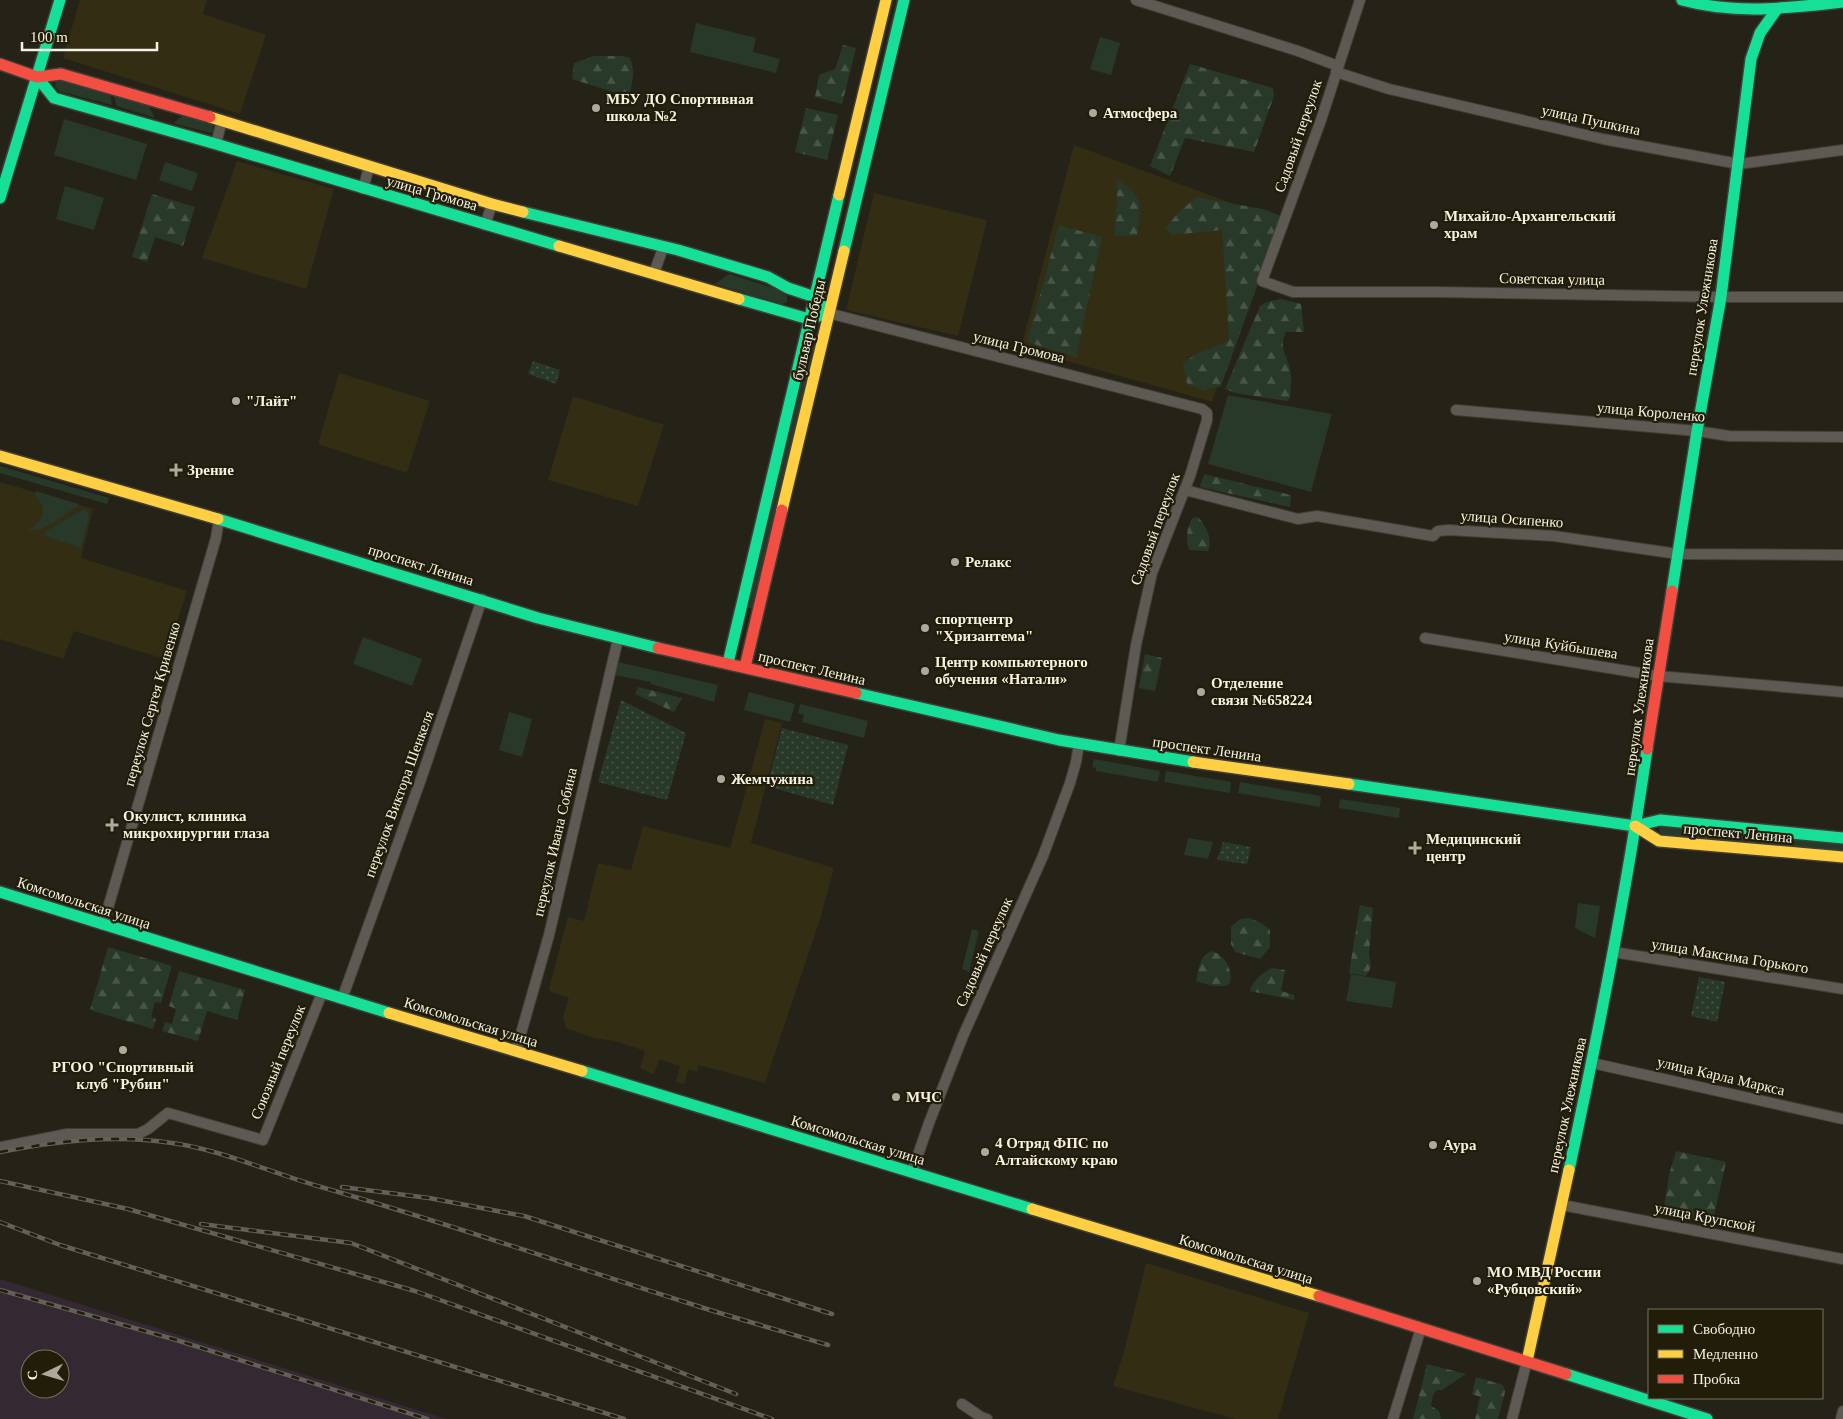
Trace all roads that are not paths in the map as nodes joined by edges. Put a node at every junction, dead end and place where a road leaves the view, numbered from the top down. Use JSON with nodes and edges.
{"nodes":[{"id":1,"x":60,"y":0,"type":"edge"},
{"id":2,"x":886,"y":0,"type":"edge"},
{"id":3,"x":904,"y":0,"type":"edge"},
{"id":4,"x":1136,"y":0,"type":"edge"},
{"id":5,"x":1360,"y":0,"type":"edge"},
{"id":6,"x":1682,"y":0,"type":"edge"},
{"id":7,"x":1843,"y":2,"type":"edge"},
{"id":8,"x":1776,"y":4,"type":"edge"},
{"id":9,"x":1752,"y":8,"type":"junction"},
{"id":10,"x":1759,"y":34,"type":"junction"},
{"id":11,"x":876,"y":37,"type":"junction"},
{"id":12,"x":894,"y":42,"type":"junction"},
{"id":13,"x":0,"y":64,"type":"edge"},
{"id":14,"x":1337,"y":69,"type":"junction"},
{"id":15,"x":37,"y":77,"type":"junction"},
{"id":16,"x":860,"y":112,"type":"junction"},
{"id":17,"x":877,"y":116,"type":"junction"},
{"id":18,"x":222,"y":120,"type":"junction"},
{"id":19,"x":216,"y":144,"type":"junction"},
{"id":20,"x":1843,"y":150,"type":"edge"},
{"id":21,"x":1738,"y":164,"type":"junction"},
{"id":22,"x":369,"y":167,"type":"junction"},
{"id":23,"x":362,"y":189,"type":"junction"},
{"id":24,"x":0,"y":198,"type":"edge"},
{"id":25,"x":492,"y":204,"type":"junction"},
{"id":26,"x":485,"y":224,"type":"junction"},
{"id":27,"x":663,"y":248,"type":"junction"},
{"id":28,"x":654,"y":273,"type":"junction"},
{"id":29,"x":1262,"y":281,"type":"joint"},
{"id":30,"x":815,"y":296,"type":"junction"},
{"id":31,"x":1721,"y":297,"type":"junction"},
{"id":32,"x":1843,"y":297,"type":"edge"},
{"id":33,"x":828,"y":312,"type":"junction"},
{"id":34,"x":809,"y":319,"type":"junction"},
{"id":35,"x":1202,"y":409,"type":"joint"},
{"id":36,"x":1456,"y":410,"type":"dead end"},
{"id":37,"x":1697,"y":431,"type":"junction"},
{"id":38,"x":1843,"y":437,"type":"edge"},
{"id":39,"x":0,"y":456,"type":"edge"},
{"id":40,"x":1185,"y":490,"type":"junction"},
{"id":41,"x":219,"y":519,"type":"junction"},
{"id":42,"x":1678,"y":554,"type":"junction"},
{"id":43,"x":1843,"y":555,"type":"edge"},
{"id":44,"x":482,"y":599,"type":"junction"},
{"id":45,"x":618,"y":638,"type":"junction"},
{"id":46,"x":1425,"y":638,"type":"dead end"},
{"id":47,"x":728,"y":663,"type":"junction"},
{"id":48,"x":745,"y":667,"type":"junction"},
{"id":49,"x":1658,"y":676,"type":"junction"},
{"id":50,"x":1843,"y":692,"type":"edge"},
{"id":51,"x":1079,"y":744,"type":"junction"},
{"id":52,"x":1120,"y":751,"type":"junction"},
{"id":53,"x":1657,"y":821,"type":"junction"},
{"id":54,"x":1636,"y":826,"type":"junction"},
{"id":55,"x":1843,"y":838,"type":"edge"},
{"id":56,"x":1656,"y":839,"type":"junction"},
{"id":57,"x":1843,"y":857,"type":"edge"},
{"id":58,"x":0,"y":892,"type":"edge"},
{"id":59,"x":103,"y":925,"type":"junction"},
{"id":60,"x":1613,"y":952,"type":"junction"},
{"id":61,"x":1843,"y":989,"type":"edge"},
{"id":62,"x":322,"y":993,"type":"junction"},
{"id":63,"x":342,"y":998,"type":"junction"},
{"id":64,"x":516,"y":1051,"type":"junction"},
{"id":65,"x":1592,"y":1063,"type":"junction"},
{"id":66,"x":1843,"y":1119,"type":"edge"},
{"id":67,"x":2,"y":1147,"type":"dead end"},
{"id":68,"x":912,"y":1172,"type":"junction"},
{"id":69,"x":1562,"y":1205,"type":"junction"},
{"id":70,"x":1843,"y":1259,"type":"edge"},
{"id":71,"x":1421,"y":1328,"type":"junction"},
{"id":72,"x":1527,"y":1361,"type":"junction"},
{"id":73,"x":962,"y":1404,"type":"dead end"},
{"id":74,"x":1843,"y":1411,"type":"edge"},
{"id":75,"x":987,"y":1419,"type":"edge"},
{"id":76,"x":1393,"y":1419,"type":"edge"},
{"id":77,"x":1512,"y":1419,"type":"edge"},
{"id":78,"x":1707,"y":1419,"type":"edge"},
{"id":79,"x":1841,"y":1419,"type":"edge"}],
"edges":[{"from":1,"to":15,"type":"main road"},
{"from":2,"to":11,"type":"main road","name":"бульвар Победы"},
{"from":3,"to":12,"type":"main road","name":"бульвар Победы"},
{"from":4,"to":14,"type":"street","name":"улица Пушкина"},
{"from":5,"to":14,"type":"street","name":"Садовый переулок"},
{"from":6,"to":9,"type":"main road"},
{"from":7,"to":8,"type":"main road"},
{"from":8,"to":9,"type":"main road"},
{"from":8,"to":10,"type":"main road","name":"переулок Улежникова"},
{"from":9,"to":10,"type":"main road"},
{"from":10,"to":21,"type":"main road","name":"переулок Улежникова"},
{"from":11,"to":12,"type":"main road"},
{"from":11,"to":16,"type":"main road","name":"бульвар Победы"},
{"from":12,"to":17,"type":"main road","name":"бульвар Победы"},
{"from":13,"to":15,"type":"main road","name":"улица Громова"},
{"from":14,"to":21,"type":"street","name":"улица Пушкина"},
{"from":14,"to":29,"type":"street","name":"Садовый переулок"},
{"from":15,"to":18,"type":"main road","name":"улица Громова"},
{"from":15,"to":19,"type":"main road","name":"улица Громова"},
{"from":15,"to":24,"type":"main road"},
{"from":16,"to":17,"type":"main road"},
{"from":16,"to":30,"type":"main road","name":"бульвар Победы"},
{"from":17,"to":33,"type":"main road","name":"бульвар Победы"},
{"from":18,"to":19,"type":"street"},
{"from":18,"to":22,"type":"main road","name":"улица Громова"},
{"from":19,"to":23,"type":"main road","name":"улица Громова"},
{"from":20,"to":21,"type":"street","name":"улица Пушкина"},
{"from":21,"to":31,"type":"main road","name":"переулок Улежникова"},
{"from":22,"to":23,"type":"street"},
{"from":22,"to":25,"type":"main road","name":"улица Громова"},
{"from":23,"to":26,"type":"main road","name":"улица Громова"},
{"from":25,"to":26,"type":"street"},
{"from":25,"to":27,"type":"main road","name":"улица Громова"},
{"from":26,"to":28,"type":"main road","name":"улица Громова"},
{"from":27,"to":28,"type":"street"},
{"from":27,"to":30,"type":"main road","name":"улица Громова"},
{"from":28,"to":34,"type":"main road","name":"улица Громова"},
{"from":29,"to":31,"type":"street","name":"Советская улица"},
{"from":30,"to":33,"type":"main road"},
{"from":30,"to":34,"type":"main road","name":"бульвар Победы"},
{"from":31,"to":32,"type":"street","name":"Советская улица"},
{"from":31,"to":37,"type":"main road","name":"переулок Улежникова"},
{"from":33,"to":34,"type":"main road"},
{"from":33,"to":35,"type":"street","name":"улица Громова"},
{"from":33,"to":48,"type":"main road","name":"бульвар Победы"},
{"from":34,"to":47,"type":"main road","name":"бульвар Победы"},
{"from":35,"to":40,"type":"street","name":"Садовый переулок"},
{"from":36,"to":37,"type":"street","name":"улица Короленко"},
{"from":37,"to":38,"type":"street","name":"улица Короленко"},
{"from":37,"to":42,"type":"main road","name":"переулок Улежникова"},
{"from":39,"to":41,"type":"main road","name":"проспект Ленина"},
{"from":40,"to":42,"type":"street","name":"улица Осипенко"},
{"from":40,"to":52,"type":"street","name":"Садовый переулок"},
{"from":41,"to":44,"type":"main road","name":"проспект Ленина"},
{"from":41,"to":59,"type":"street","name":"переулок Сергея Кривенко"},
{"from":42,"to":43,"type":"street","name":"улица Осипенко"},
{"from":42,"to":49,"type":"main road","name":"переулок Улежникова"},
{"from":44,"to":45,"type":"main road","name":"проспект Ленина"},
{"from":44,"to":63,"type":"street","name":"переулок Виктора Шенкеля"},
{"from":45,"to":47,"type":"main road","name":"проспект Ленина"},
{"from":45,"to":64,"type":"street","name":"переулок Ивана Собина"},
{"from":46,"to":49,"type":"street","name":"улица Куйбышева"},
{"from":47,"to":48,"type":"main road","name":"проспект Ленина"},
{"from":48,"to":51,"type":"main road","name":"проспект Ленина"},
{"from":49,"to":50,"type":"street","name":"улица Куйбышева"},
{"from":49,"to":54,"type":"main road","name":"переулок Улежникова"},
{"from":51,"to":52,"type":"main road","name":"проспект Ленина"},
{"from":51,"to":68,"type":"street","name":"Садовый переулок"},
{"from":52,"to":54,"type":"main road","name":"проспект Ленина"},
{"from":53,"to":54,"type":"main road","name":"проспект Ленина"},
{"from":53,"to":55,"type":"main road","name":"проспект Ленина"},
{"from":53,"to":56,"type":"street"},
{"from":54,"to":56,"type":"main road","name":"проспект Ленина"},
{"from":54,"to":60,"type":"main road","name":"переулок Улежникова"},
{"from":56,"to":57,"type":"main road","name":"проспект Ленина"},
{"from":58,"to":59,"type":"main road","name":"Комсомольская улица"},
{"from":59,"to":62,"type":"main road","name":"Комсомольская улица"},
{"from":60,"to":61,"type":"street","name":"улица Максима Горького"},
{"from":60,"to":65,"type":"main road","name":"переулок Улежникова"},
{"from":62,"to":63,"type":"main road","name":"Комсомольская улица"},
{"from":62,"to":67,"type":"street","name":"Союзный переулок"},
{"from":63,"to":64,"type":"main road","name":"Комсомольская улица"},
{"from":64,"to":68,"type":"main road","name":"Комсомольская улица"},
{"from":65,"to":66,"type":"street","name":"улица Карла Маркса"},
{"from":65,"to":69,"type":"main road","name":"переулок Улежникова"},
{"from":68,"to":71,"type":"main road","name":"Комсомольская улица"},
{"from":69,"to":70,"type":"street","name":"улица Крупской"},
{"from":69,"to":72,"type":"main road","name":"переулок Улежникова"},
{"from":71,"to":72,"type":"main road","name":"Комсомольская улица"},
{"from":71,"to":76,"type":"street"},
{"from":72,"to":77,"type":"street","name":"переулок Улежникова"},
{"from":72,"to":78,"type":"main road","name":"Комсомольская улица"},
{"from":73,"to":75,"type":"street"},
{"from":74,"to":79,"type":"street"}]}
